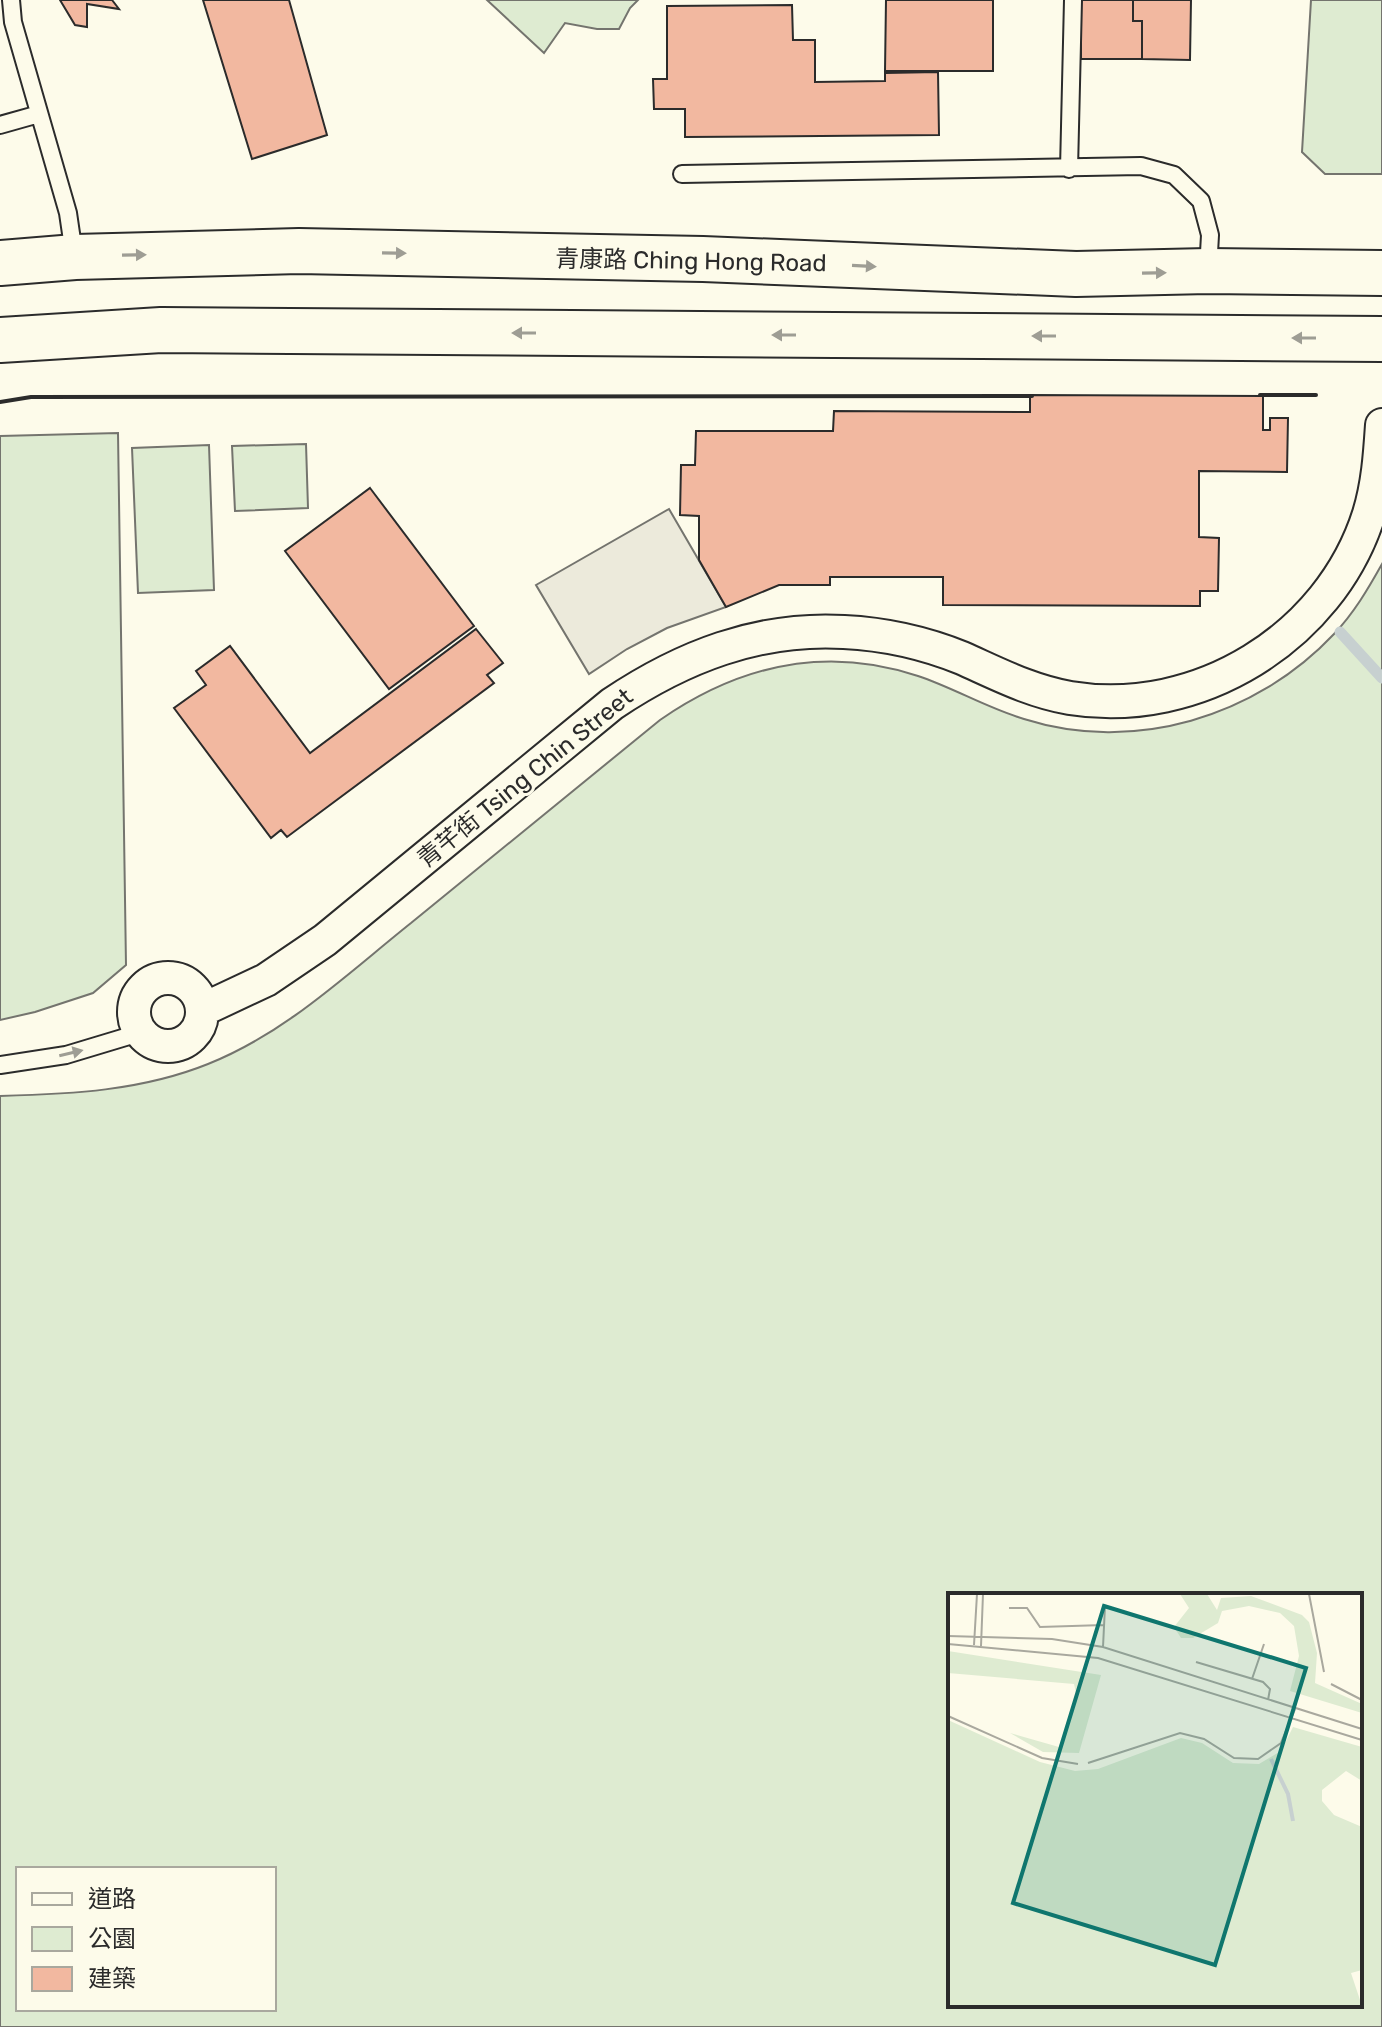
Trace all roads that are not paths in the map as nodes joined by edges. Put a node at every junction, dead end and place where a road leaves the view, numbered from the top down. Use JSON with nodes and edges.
{"nodes":[{"id":1,"x":11,"y":0,"type":"edge"},
{"id":2,"x":1073,"y":0,"type":"edge"},
{"id":3,"x":39,"y":114,"type":"junction"},
{"id":4,"x":0,"y":125,"type":"edge"},
{"id":5,"x":1069,"y":169,"type":"junction"},
{"id":6,"x":682,"y":174,"type":"dead end"},
{"id":7,"x":75,"y":257,"type":"junction"},
{"id":8,"x":0,"y":263,"type":"edge"},
{"id":9,"x":1208,"y":271,"type":"junction"},
{"id":10,"x":1382,"y":273,"type":"edge"},
{"id":11,"x":1382,"y":339,"type":"edge"},
{"id":12,"x":0,"y":340,"type":"edge"},
{"id":13,"x":1382,"y":425,"type":"edge"},
{"id":14,"x":202,"y":1010,"type":"junction"},
{"id":15,"x":139,"y":1033,"type":"junction"},
{"id":16,"x":0,"y":1065,"type":"edge"}],
"edges":[{"from":1,"to":3,"type":"lane"},
{"from":2,"to":5,"type":"lane"},
{"from":3,"to":4,"type":"lane"},
{"from":3,"to":7,"type":"lane"},
{"from":5,"to":6,"type":"lane"},
{"from":5,"to":9,"type":"lane"},
{"from":7,"to":8,"type":"main road","name":"青康路 Ching Hong Road"},
{"from":7,"to":9,"type":"main road","name":"青康路 Ching Hong Road","one_way":true},
{"from":9,"to":10,"type":"main road","name":"青康路 Ching Hong Road"},
{"from":11,"to":12,"type":"main road","one_way":true},
{"from":13,"to":14,"type":"street","name":"青芊街 Tsing Chin Street"},
{"from":14,"to":15,"type":"street"},
{"from":14,"to":15,"type":"street"},
{"from":16,"to":15,"type":"lane","one_way":true}]}
